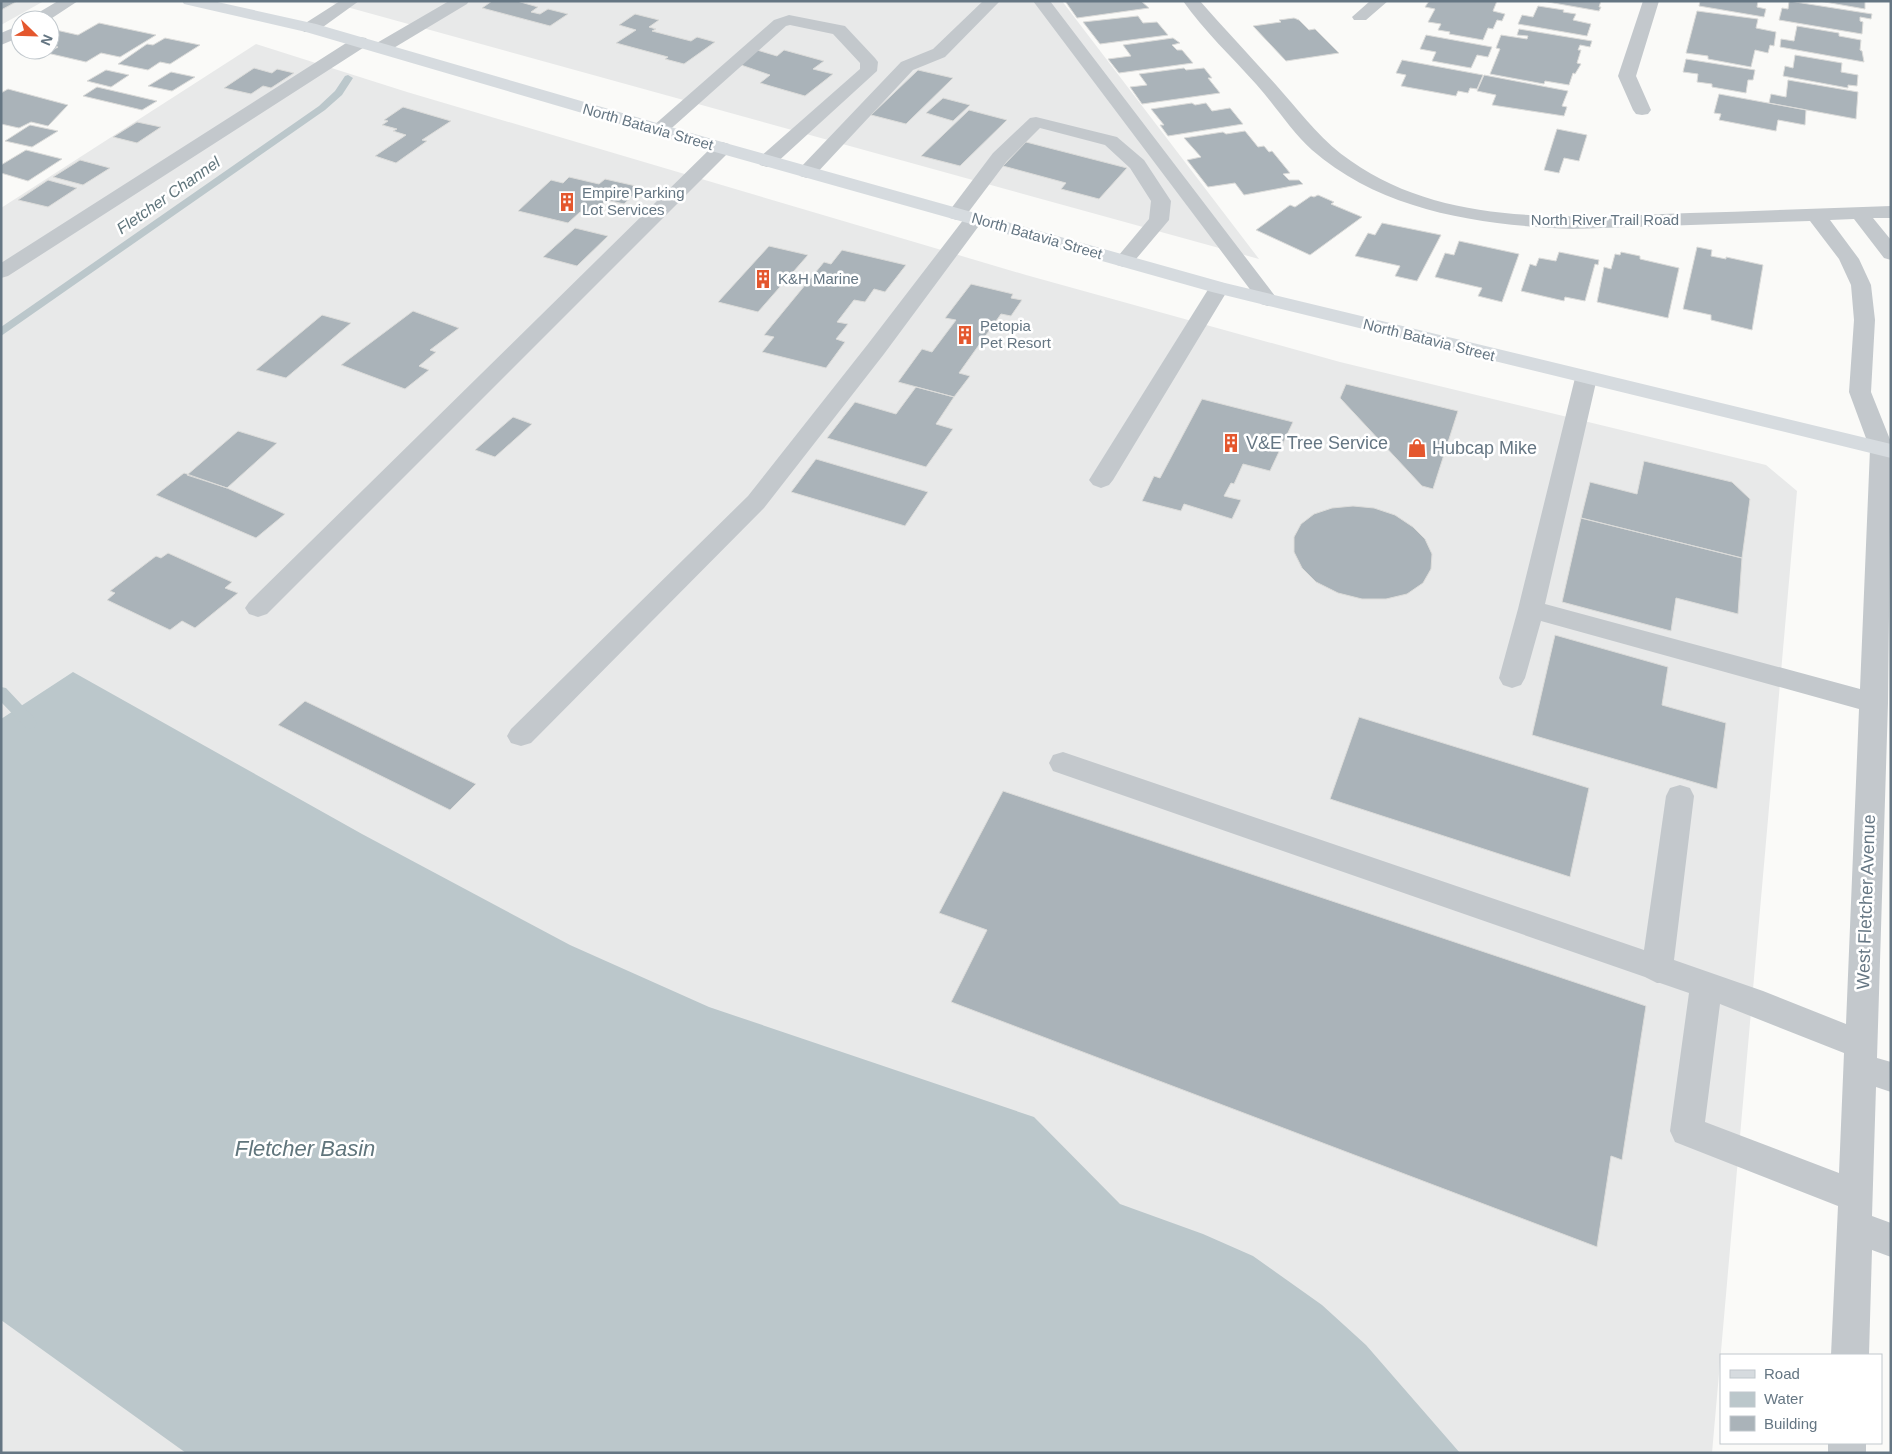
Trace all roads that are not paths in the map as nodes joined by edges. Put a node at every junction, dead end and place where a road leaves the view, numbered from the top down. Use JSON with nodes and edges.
{"nodes":[{"id":1,"x":70,"y":1,"type":"edge"},
{"id":2,"x":190,"y":1,"type":"edge"},
{"id":3,"x":351,"y":1,"type":"edge"},
{"id":4,"x":462,"y":1,"type":"edge"},
{"id":5,"x":1040,"y":1,"type":"edge"},
{"id":6,"x":1190,"y":1,"type":"edge"},
{"id":7,"x":1380,"y":1,"type":"edge"},
{"id":8,"x":1651,"y":1,"type":"edge"},
{"id":9,"x":991,"y":2,"type":"edge"},
{"id":10,"x":223,"y":4,"type":"edge"},
{"id":11,"x":54,"y":10,"type":"edge"},
{"id":12,"x":1360,"y":17,"type":"dead end"},
{"id":13,"x":310,"y":28,"type":"junction"},
{"id":14,"x":360,"y":42,"type":"junction"},
{"id":15,"x":381,"y":48,"type":"junction"},
{"id":16,"x":1642,"y":110,"type":"dead end"},
{"id":17,"x":659,"y":130,"type":"junction"},
{"id":18,"x":722,"y":148,"type":"junction"},
{"id":19,"x":767,"y":161,"type":"junction"},
{"id":20,"x":806,"y":172,"type":"junction"},
{"id":21,"x":1891,"y":212,"type":"edge"},
{"id":22,"x":1859,"y":213,"type":"junction"},
{"id":23,"x":1815,"y":214,"type":"junction"},
{"id":24,"x":965,"y":216,"type":"junction"},
{"id":25,"x":1891,"y":254,"type":"edge"},
{"id":26,"x":1124,"y":261,"type":"junction"},
{"id":27,"x":1,"y":272,"type":"edge"},
{"id":28,"x":1219,"y":288,"type":"junction"},
{"id":29,"x":1268,"y":300,"type":"junction"},
{"id":30,"x":1586,"y":378,"type":"junction"},
{"id":31,"x":1888,"y":446,"type":"edge"},
{"id":32,"x":1101,"y":480,"type":"dead end"},
{"id":33,"x":258,"y":608,"type":"dead end"},
{"id":34,"x":1531,"y":609,"type":"junction"},
{"id":35,"x":1512,"y":678,"type":"dead end"},
{"id":36,"x":1874,"y":703,"type":"junction"},
{"id":37,"x":521,"y":736,"type":"dead end"},
{"id":38,"x":1063,"y":763,"type":"dead end"},
{"id":39,"x":1680,"y":796,"type":"dead end"},
{"id":40,"x":1657,"y":970,"type":"junction"},
{"id":41,"x":1706,"y":987,"type":"junction"},
{"id":42,"x":1861,"y":1056,"type":"junction"},
{"id":43,"x":1891,"y":1077,"type":"edge"},
{"id":44,"x":1855,"y":1211,"type":"junction"},
{"id":45,"x":1891,"y":1240,"type":"edge"},
{"id":46,"x":1850,"y":1354,"type":"edge"}],
"edges":[{"from":1,"to":11,"type":"street"},
{"from":2,"to":10,"type":"main road","name":"North Batavia Street"},
{"from":3,"to":13,"type":"street"},
{"from":4,"to":15,"type":"street"},
{"from":5,"to":29,"type":"street"},
{"from":6,"to":23,"type":"street","name":"North River Trail Road"},
{"from":7,"to":12,"type":"street"},
{"from":8,"to":16,"type":"street"},
{"from":9,"to":20,"type":"street"},
{"from":10,"to":13,"type":"main road","name":"North Batavia Street"},
{"from":13,"to":14,"type":"main road","name":"North Batavia Street"},
{"from":14,"to":15,"type":"main road","name":"North Batavia Street"},
{"from":14,"to":27,"type":"street"},
{"from":15,"to":17,"type":"main road","name":"North Batavia Street"},
{"from":17,"to":18,"type":"main road","name":"North Batavia Street"},
{"from":17,"to":19,"type":"street"},
{"from":18,"to":19,"type":"main road","name":"North Batavia Street"},
{"from":18,"to":33,"type":"street"},
{"from":19,"to":20,"type":"main road","name":"North Batavia Street"},
{"from":20,"to":24,"type":"main road","name":"North Batavia Street"},
{"from":21,"to":22,"type":"street","name":"North River Trail Road"},
{"from":22,"to":23,"type":"street","name":"North River Trail Road"},
{"from":22,"to":25,"type":"street"},
{"from":23,"to":31,"type":"street"},
{"from":24,"to":26,"type":"main road","name":"North Batavia Street"},
{"from":24,"to":26,"type":"street"},
{"from":24,"to":37,"type":"street"},
{"from":26,"to":28,"type":"main road","name":"North Batavia Street"},
{"from":28,"to":29,"type":"main road","name":"North Batavia Street"},
{"from":28,"to":32,"type":"street"},
{"from":29,"to":30,"type":"main road","name":"North Batavia Street"},
{"from":30,"to":31,"type":"main road","name":"North Batavia Street"},
{"from":30,"to":34,"type":"street"},
{"from":31,"to":36,"type":"street","name":"West Fletcher Avenue"},
{"from":34,"to":35,"type":"street"},
{"from":34,"to":36,"type":"street"},
{"from":36,"to":42,"type":"street","name":"West Fletcher Avenue"},
{"from":38,"to":40,"type":"street"},
{"from":39,"to":40,"type":"street"},
{"from":40,"to":41,"type":"street"},
{"from":41,"to":42,"type":"street"},
{"from":41,"to":44,"type":"street"},
{"from":42,"to":43,"type":"street"},
{"from":42,"to":44,"type":"street","name":"West Fletcher Avenue"},
{"from":44,"to":45,"type":"street"},
{"from":44,"to":46,"type":"street","name":"West Fletcher Avenue"}]}
